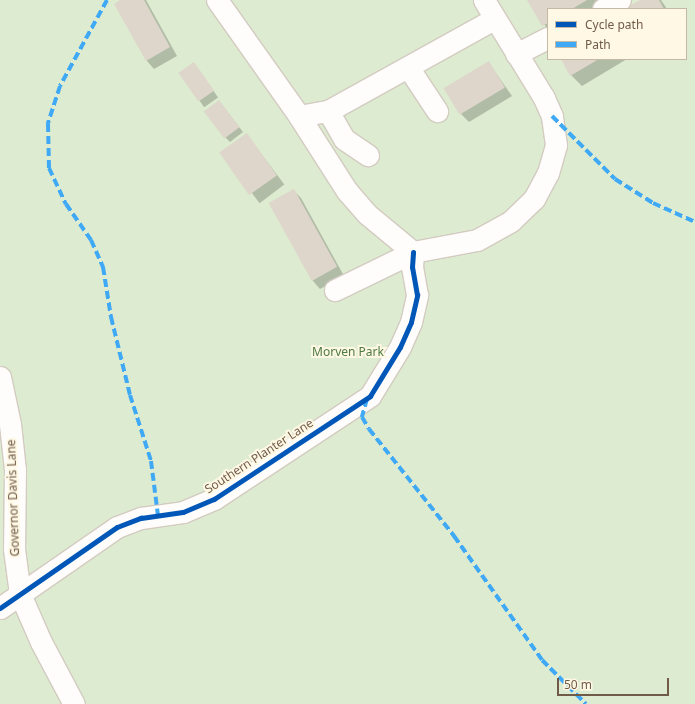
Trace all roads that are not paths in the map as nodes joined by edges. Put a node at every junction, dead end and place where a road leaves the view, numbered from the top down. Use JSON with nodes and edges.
{"nodes":[{"id":1,"x":217,"y":0,"type":"edge"},
{"id":2,"x":484,"y":0,"type":"edge"},
{"id":3,"x":620,"y":0,"type":"edge"},
{"id":4,"x":605,"y":8,"type":"edge"},
{"id":5,"x":494,"y":19,"type":"junction"},
{"id":6,"x":547,"y":38,"type":"edge"},
{"id":7,"x":516,"y":54,"type":"junction"},
{"id":8,"x":408,"y":67,"type":"junction"},
{"id":9,"x":328,"y":111,"type":"junction"},
{"id":10,"x":437,"y":111,"type":"dead end"},
{"id":11,"x":299,"y":116,"type":"junction"},
{"id":12,"x":368,"y":155,"type":"dead end"},
{"id":13,"x":413,"y":252,"type":"junction"},
{"id":14,"x":335,"y":290,"type":"dead end"},
{"id":15,"x":0,"y":377,"type":"edge"},
{"id":16,"x":20,"y":594,"type":"junction"},
{"id":17,"x":0,"y":608,"type":"edge"},
{"id":18,"x":74,"y":704,"type":"edge"}],
"edges":[{"from":1,"to":11,"type":"street"},
{"from":2,"to":5,"type":"street"},
{"from":3,"to":4,"type":"street"},
{"from":5,"to":7,"type":"street"},
{"from":5,"to":8,"type":"street"},
{"from":6,"to":7,"type":"street"},
{"from":7,"to":13,"type":"street"},
{"from":8,"to":9,"type":"street"},
{"from":8,"to":10,"type":"street"},
{"from":9,"to":11,"type":"street"},
{"from":9,"to":12,"type":"street"},
{"from":11,"to":13,"type":"street"},
{"from":13,"to":14,"type":"street"},
{"from":13,"to":16,"type":"street","name":"Southern Planter Lane"},
{"from":15,"to":16,"type":"street","name":"Governor Davis Lane"},
{"from":16,"to":17,"type":"street","name":"Southern Planter Lane"},
{"from":16,"to":18,"type":"street","name":"Governor Davis Lane"}]}
